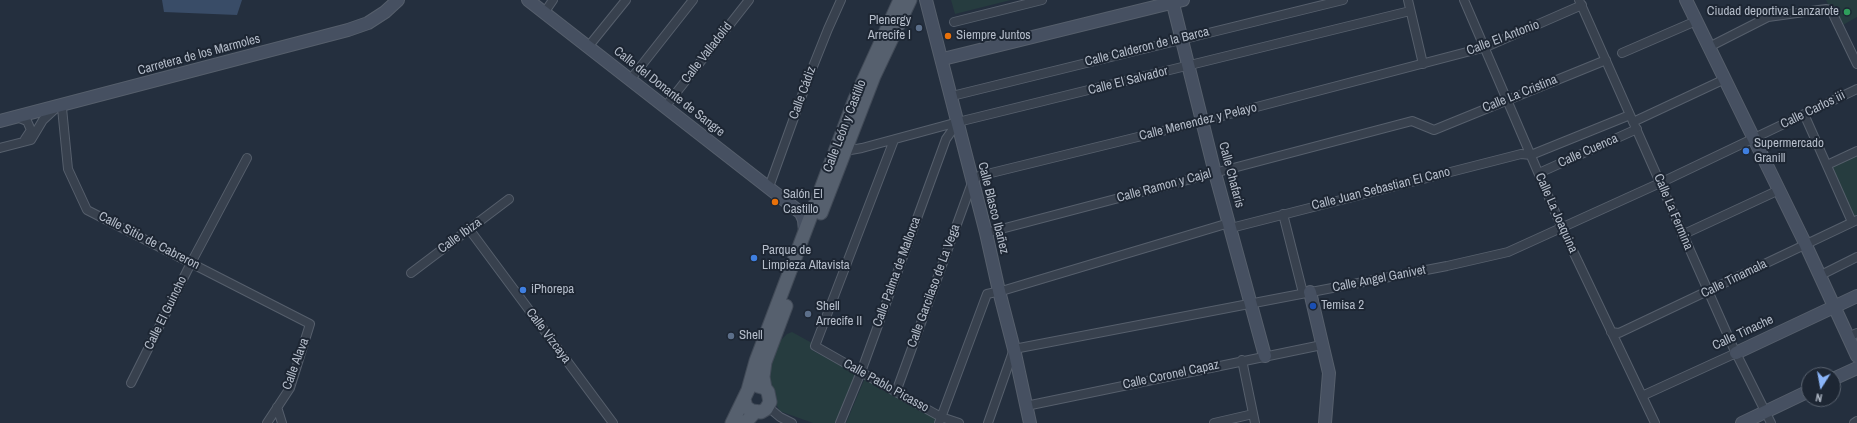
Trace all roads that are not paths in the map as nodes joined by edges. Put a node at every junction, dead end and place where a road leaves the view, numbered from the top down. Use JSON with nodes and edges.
{"nodes":[{"id":1,"x":398,"y":0,"type":"edge"},
{"id":2,"x":528,"y":0,"type":"edge"},
{"id":3,"x":553,"y":0,"type":"edge"},
{"id":4,"x":626,"y":0,"type":"edge"},
{"id":5,"x":693,"y":0,"type":"edge"},
{"id":6,"x":749,"y":0,"type":"edge"},
{"id":7,"x":841,"y":0,"type":"edge"},
{"id":8,"x":901,"y":0,"type":"edge"},
{"id":9,"x":926,"y":0,"type":"edge"},
{"id":10,"x":1042,"y":0,"type":"edge"},
{"id":11,"x":1343,"y":0,"type":"edge"},
{"id":12,"x":1408,"y":0,"type":"edge"},
{"id":13,"x":1464,"y":0,"type":"edge"},
{"id":14,"x":1686,"y":0,"type":"edge"},
{"id":15,"x":1176,"y":1,"type":"edge"},
{"id":16,"x":1580,"y":3,"type":"edge"},
{"id":17,"x":1410,"y":11,"type":"junction"},
{"id":18,"x":544,"y":13,"type":"junction"},
{"id":19,"x":1696,"y":21,"type":"junction"},
{"id":20,"x":954,"y":22,"type":"dead end"},
{"id":21,"x":1181,"y":39,"type":"junction"},
{"id":22,"x":588,"y":47,"type":"junction"},
{"id":23,"x":1709,"y":47,"type":"junction"},
{"id":24,"x":1486,"y":48,"type":"junction"},
{"id":25,"x":1622,"y":53,"type":"dead end"},
{"id":26,"x":943,"y":59,"type":"junction"},
{"id":27,"x":1606,"y":60,"type":"junction"},
{"id":28,"x":1423,"y":64,"type":"junction"},
{"id":29,"x":1857,"y":64,"type":"edge"},
{"id":30,"x":1188,"y":67,"type":"junction"},
{"id":31,"x":1725,"y":79,"type":"junction"},
{"id":32,"x":630,"y":80,"type":"junction"},
{"id":33,"x":1857,"y":89,"type":"edge"},
{"id":34,"x":952,"y":96,"type":"junction"},
{"id":35,"x":1508,"y":99,"type":"junction"},
{"id":36,"x":65,"y":103,"type":"junction"},
{"id":37,"x":665,"y":107,"type":"junction"},
{"id":38,"x":1804,"y":114,"type":"junction"},
{"id":39,"x":17,"y":116,"type":"junction"},
{"id":40,"x":0,"y":121,"type":"edge"},
{"id":41,"x":1203,"y":121,"type":"junction"},
{"id":42,"x":958,"y":122,"type":"junction"},
{"id":43,"x":1634,"y":122,"type":"junction"},
{"id":44,"x":1434,"y":130,"type":"joint"},
{"id":45,"x":1754,"y":138,"type":"junction"},
{"id":46,"x":894,"y":140,"type":"junction"},
{"id":47,"x":20,"y":142,"type":"junction"},
{"id":48,"x":0,"y":148,"type":"edge"},
{"id":49,"x":845,"y":151,"type":"junction"},
{"id":50,"x":1857,"y":151,"type":"edge"},
{"id":51,"x":1531,"y":155,"type":"junction"},
{"id":52,"x":248,"y":158,"type":"dead end"},
{"id":53,"x":1827,"y":165,"type":"junction"},
{"id":54,"x":1215,"y":173,"type":"junction"},
{"id":55,"x":1539,"y":173,"type":"junction"},
{"id":56,"x":973,"y":180,"type":"junction"},
{"id":57,"x":1660,"y":183,"type":"junction"},
{"id":58,"x":769,"y":187,"type":"junction"},
{"id":59,"x":1779,"y":190,"type":"junction"},
{"id":60,"x":510,"y":199,"type":"dead end"},
{"id":61,"x":815,"y":204,"type":"junction"},
{"id":62,"x":792,"y":206,"type":"junction"},
{"id":63,"x":1283,"y":214,"type":"junction"},
{"id":64,"x":1855,"y":221,"type":"edge"},
{"id":65,"x":1230,"y":225,"type":"junction"},
{"id":66,"x":1562,"y":228,"type":"junction"},
{"id":67,"x":469,"y":229,"type":"junction"},
{"id":68,"x":805,"y":231,"type":"junction"},
{"id":69,"x":986,"y":233,"type":"junction"},
{"id":70,"x":1682,"y":235,"type":"junction"},
{"id":71,"x":1805,"y":244,"type":"junction"},
{"id":72,"x":1857,"y":257,"type":"edge"},
{"id":73,"x":191,"y":263,"type":"junction"},
{"id":74,"x":411,"y":273,"type":"dead end"},
{"id":75,"x":1819,"y":276,"type":"junction"},
{"id":76,"x":999,"y":291,"type":"junction"},
{"id":77,"x":1708,"y":291,"type":"junction"},
{"id":78,"x":1306,"y":293,"type":"junction"},
{"id":79,"x":1857,"y":296,"type":"edge"},
{"id":80,"x":1251,"y":304,"type":"junction"},
{"id":81,"x":1833,"y":307,"type":"junction"},
{"id":82,"x":310,"y":324,"type":"joint"},
{"id":83,"x":1610,"y":332,"type":"junction"},
{"id":84,"x":1852,"y":335,"type":"edge"},
{"id":85,"x":1317,"y":346,"type":"junction"},
{"id":86,"x":1014,"y":349,"type":"junction"},
{"id":87,"x":1736,"y":353,"type":"junction"},
{"id":88,"x":1264,"y":356,"type":"junction"},
{"id":89,"x":1857,"y":356,"type":"edge"},
{"id":90,"x":1242,"y":360,"type":"junction"},
{"id":91,"x":1857,"y":368,"type":"edge"},
{"id":92,"x":861,"y":372,"type":"junction"},
{"id":93,"x":1841,"y":376,"type":"edge"},
{"id":94,"x":131,"y":383,"type":"dead end"},
{"id":95,"x":765,"y":388,"type":"junction"},
{"id":96,"x":896,"y":392,"type":"junction"},
{"id":97,"x":746,"y":394,"type":"junction"},
{"id":98,"x":1801,"y":395,"type":"edge"},
{"id":99,"x":1642,"y":396,"type":"junction"},
{"id":100,"x":768,"y":406,"type":"junction"},
{"id":101,"x":1026,"y":406,"type":"junction"},
{"id":102,"x":277,"y":407,"type":"junction"},
{"id":103,"x":755,"y":412,"type":"junction"},
{"id":104,"x":1765,"y":412,"type":"junction"},
{"id":105,"x":1253,"y":414,"type":"junction"},
{"id":106,"x":940,"y":420,"type":"edge"},
{"id":107,"x":1857,"y":421,"type":"edge"},
{"id":108,"x":789,"y":422,"type":"edge"},
{"id":109,"x":267,"y":423,"type":"edge"},
{"id":110,"x":282,"y":423,"type":"edge"},
{"id":111,"x":613,"y":423,"type":"edge"},
{"id":112,"x":732,"y":423,"type":"edge"},
{"id":113,"x":745,"y":423,"type":"edge"},
{"id":114,"x":840,"y":423,"type":"edge"},
{"id":115,"x":959,"y":423,"type":"edge"},
{"id":116,"x":988,"y":423,"type":"edge"},
{"id":117,"x":1030,"y":423,"type":"edge"},
{"id":118,"x":1214,"y":423,"type":"edge"},
{"id":119,"x":1255,"y":423,"type":"edge"},
{"id":120,"x":1319,"y":423,"type":"edge"},
{"id":121,"x":1325,"y":423,"type":"edge"},
{"id":122,"x":1655,"y":423,"type":"edge"},
{"id":123,"x":1742,"y":423,"type":"edge"},
{"id":124,"x":1771,"y":423,"type":"edge"},
{"id":125,"x":1854,"y":423,"type":"edge"}],
"edges":[{"from":1,"to":36,"type":"street","name":"Carretera de los Marmoles"},
{"from":2,"to":18,"type":"street","name":"Calle del Donante de Sangre"},
{"from":3,"to":18,"type":"street"},
{"from":4,"to":22,"type":"street"},
{"from":5,"to":32,"type":"street"},
{"from":6,"to":37,"type":"street","name":"Calle Valladolid"},
{"from":7,"to":58,"type":"street","name":"Calle Cádiz"},
{"from":8,"to":49,"type":"main road","name":"Calle León y Castillo"},
{"from":8,"to":61,"type":"main road","name":"Calle León y Castillo"},
{"from":9,"to":26,"type":"street","name":"Calle Blasco Ibañez"},
{"from":10,"to":20,"type":"street"},
{"from":11,"to":21,"type":"street","name":"Calle Calderon de la Barca"},
{"from":12,"to":17,"type":"street"},
{"from":13,"to":24,"type":"street","name":"Calle La Joaquina"},
{"from":14,"to":19,"type":"street"},
{"from":15,"to":21,"type":"street","name":"Calle Chafaris"},
{"from":15,"to":26,"type":"street"},
{"from":16,"to":24,"type":"street","name":"Calle El Antonio"},
{"from":16,"to":27,"type":"street","name":"Calle La Fermina"},
{"from":17,"to":28,"type":"street"},
{"from":17,"to":30,"type":"street","name":"Calle El Salvador"},
{"from":18,"to":22,"type":"street","name":"Calle del Donante de Sangre"},
{"from":19,"to":23,"type":"street"},
{"from":19,"to":25,"type":"street"},
{"from":21,"to":30,"type":"street","name":"Calle Chafaris"},
{"from":21,"to":34,"type":"street","name":"Calle Calderon de la Barca"},
{"from":22,"to":32,"type":"street","name":"Calle del Donante de Sangre"},
{"from":23,"to":29,"type":"street"},
{"from":23,"to":31,"type":"street"},
{"from":24,"to":28,"type":"street","name":"Calle El Antonio"},
{"from":24,"to":35,"type":"street","name":"Calle La Joaquina"},
{"from":26,"to":34,"type":"street","name":"Calle Blasco Ibañez"},
{"from":27,"to":35,"type":"street","name":"Calle La Cristina"},
{"from":27,"to":43,"type":"street","name":"Calle La Fermina"},
{"from":28,"to":41,"type":"street","name":"Calle Menendez y Pelayo"},
{"from":30,"to":41,"type":"street","name":"Calle Chafaris"},
{"from":30,"to":42,"type":"street","name":"Calle El Salvador"},
{"from":31,"to":43,"type":"street","name":"Calle Cuenca"},
{"from":31,"to":45,"type":"street"},
{"from":32,"to":37,"type":"street","name":"Calle del Donante de Sangre"},
{"from":33,"to":38,"type":"street","name":"Calle Carlos iii"},
{"from":34,"to":42,"type":"street","name":"Calle Blasco Ibañez"},
{"from":35,"to":44,"type":"street","name":"Calle La Cristina"},
{"from":35,"to":51,"type":"street","name":"Calle La Joaquina"},
{"from":36,"to":39,"type":"street","name":"Carretera de los Marmoles"},
{"from":36,"to":47,"type":"street"},
{"from":36,"to":73,"type":"street","name":"Calle Sitio de Cabreron"},
{"from":37,"to":58,"type":"street","name":"Calle del Donante de Sangre"},
{"from":38,"to":45,"type":"street","name":"Calle Carlos iii"},
{"from":38,"to":53,"type":"street"},
{"from":39,"to":40,"type":"street","name":"Carretera de los Marmoles"},
{"from":39,"to":47,"type":"street"},
{"from":41,"to":54,"type":"street","name":"Calle Chafaris"},
{"from":41,"to":56,"type":"street","name":"Calle Menendez y Pelayo"},
{"from":42,"to":46,"type":"street","name":"Calle El Salvador"},
{"from":42,"to":56,"type":"street","name":"Calle Blasco Ibañez"},
{"from":42,"to":92,"type":"street","name":"Calle Palma de Mallorca"},
{"from":43,"to":51,"type":"street","name":"Calle Cuenca"},
{"from":43,"to":55,"type":"street","name":"Calle Cuenca"},
{"from":43,"to":57,"type":"street","name":"Calle La Fermina"},
{"from":44,"to":54,"type":"street","name":"Calle Ramon y Cajal"},
{"from":45,"to":57,"type":"street","name":"Calle Carlos iii"},
{"from":45,"to":59,"type":"street"},
{"from":46,"to":49,"type":"street","name":"Calle El Salvador"},
{"from":46,"to":92,"type":"street","name":"Calle Pablo Picasso"},
{"from":47,"to":48,"type":"street"},
{"from":49,"to":95,"type":"main road","name":"Calle León y Castillo"},
{"from":50,"to":53,"type":"street"},
{"from":51,"to":55,"type":"street","name":"Calle La Joaquina"},
{"from":51,"to":63,"type":"street","name":"Calle Juan Sebastian El Cano"},
{"from":52,"to":73,"type":"street","name":"Calle El Guincho"},
{"from":53,"to":64,"type":"street"},
{"from":54,"to":65,"type":"street","name":"Calle Chafaris"},
{"from":54,"to":69,"type":"street","name":"Calle Ramon y Cajal"},
{"from":55,"to":66,"type":"street","name":"Calle La Joaquina"},
{"from":56,"to":69,"type":"street","name":"Calle Blasco Ibañez"},
{"from":56,"to":96,"type":"street","name":"Calle Garcilaso de La Vega"},
{"from":57,"to":66,"type":"street","name":"Calle Angel Ganivet"},
{"from":57,"to":70,"type":"street","name":"Calle La Fermina"},
{"from":58,"to":62,"type":"street","name":"Calle del Donante de Sangre"},
{"from":59,"to":70,"type":"street"},
{"from":59,"to":71,"type":"street"},
{"from":60,"to":67,"type":"street","name":"Calle Ibiza"},
{"from":61,"to":62,"type":"street"},
{"from":61,"to":68,"type":"main road","name":"Calle León y Castillo"},
{"from":62,"to":68,"type":"street","name":"Calle del Donante de Sangre"},
{"from":63,"to":65,"type":"street","name":"Calle Juan Sebastian El Cano"},
{"from":63,"to":78,"type":"street"},
{"from":64,"to":71,"type":"street","name":"Calle Tinamala"},
{"from":65,"to":76,"type":"street","name":"Calle Juan Sebastian El Cano"},
{"from":65,"to":80,"type":"street","name":"Calle Chafaris"},
{"from":66,"to":78,"type":"street","name":"Calle Angel Ganivet"},
{"from":66,"to":83,"type":"street","name":"Calle La Joaquina"},
{"from":67,"to":74,"type":"street","name":"Calle Ibiza"},
{"from":67,"to":111,"type":"street","name":"Calle Vizcaya"},
{"from":68,"to":97,"type":"main road","name":"Calle León y Castillo"},
{"from":69,"to":76,"type":"street","name":"Calle Blasco Ibañez"},
{"from":70,"to":77,"type":"street","name":"Calle La Fermina"},
{"from":71,"to":75,"type":"street"},
{"from":71,"to":77,"type":"street","name":"Calle Tinamala"},
{"from":72,"to":75,"type":"street"},
{"from":73,"to":82,"type":"street","name":"Calle Sitio de Cabreron"},
{"from":73,"to":94,"type":"street","name":"Calle El Guincho"},
{"from":75,"to":81,"type":"street"},
{"from":76,"to":86,"type":"street","name":"Calle Blasco Ibañez"},
{"from":76,"to":106,"type":"street"},
{"from":77,"to":83,"type":"street","name":"Calle Tinamala"},
{"from":77,"to":87,"type":"street","name":"Calle La Fermina"},
{"from":78,"to":80,"type":"street","name":"Calle Angel Ganivet"},
{"from":78,"to":85,"type":"street"},
{"from":78,"to":121,"type":"street"},
{"from":79,"to":81,"type":"street","name":"Calle Tinache"},
{"from":80,"to":86,"type":"street","name":"Calle Angel Ganivet"},
{"from":80,"to":88,"type":"street","name":"Calle Chafaris"},
{"from":81,"to":84,"type":"street"},
{"from":81,"to":87,"type":"street","name":"Calle Tinache"},
{"from":82,"to":102,"type":"street","name":"Calle Alava"},
{"from":83,"to":99,"type":"street","name":"Calle La Joaquina"},
{"from":84,"to":89,"type":"street"},
{"from":85,"to":88,"type":"street","name":"Calle Coronel Capaz"},
{"from":85,"to":120,"type":"street"},
{"from":86,"to":101,"type":"street","name":"Calle Blasco Ibañez"},
{"from":86,"to":116,"type":"street"},
{"from":87,"to":99,"type":"street","name":"Calle Tinache"},
{"from":87,"to":104,"type":"street","name":"Calle La Fermina"},
{"from":88,"to":90,"type":"street","name":"Calle Coronel Capaz"},
{"from":90,"to":101,"type":"street","name":"Calle Coronel Capaz"},
{"from":90,"to":105,"type":"street"},
{"from":91,"to":93,"type":"street"},
{"from":92,"to":96,"type":"street","name":"Calle Pablo Picasso"},
{"from":92,"to":114,"type":"street","name":"Calle Palma de Mallorca"},
{"from":95,"to":97,"type":"main road"},
{"from":95,"to":100,"type":"main road"},
{"from":96,"to":106,"type":"street","name":"Calle Pablo Picasso"},
{"from":97,"to":103,"type":"main road"},
{"from":97,"to":112,"type":"main road","name":"Calle León y Castillo"},
{"from":98,"to":104,"type":"street"},
{"from":99,"to":122,"type":"street","name":"Calle La Joaquina"},
{"from":100,"to":103,"type":"main road"},
{"from":100,"to":108,"type":"street"},
{"from":101,"to":117,"type":"street","name":"Calle Blasco Ibañez"},
{"from":102,"to":109,"type":"street","name":"Calle Alava"},
{"from":102,"to":110,"type":"street"},
{"from":103,"to":113,"type":"main road"},
{"from":104,"to":123,"type":"street"},
{"from":104,"to":124,"type":"street","name":"Calle La Fermina"},
{"from":105,"to":118,"type":"street"},
{"from":105,"to":119,"type":"street"},
{"from":106,"to":115,"type":"street","name":"Calle Pablo Picasso"},
{"from":107,"to":125,"type":"street"}]}
